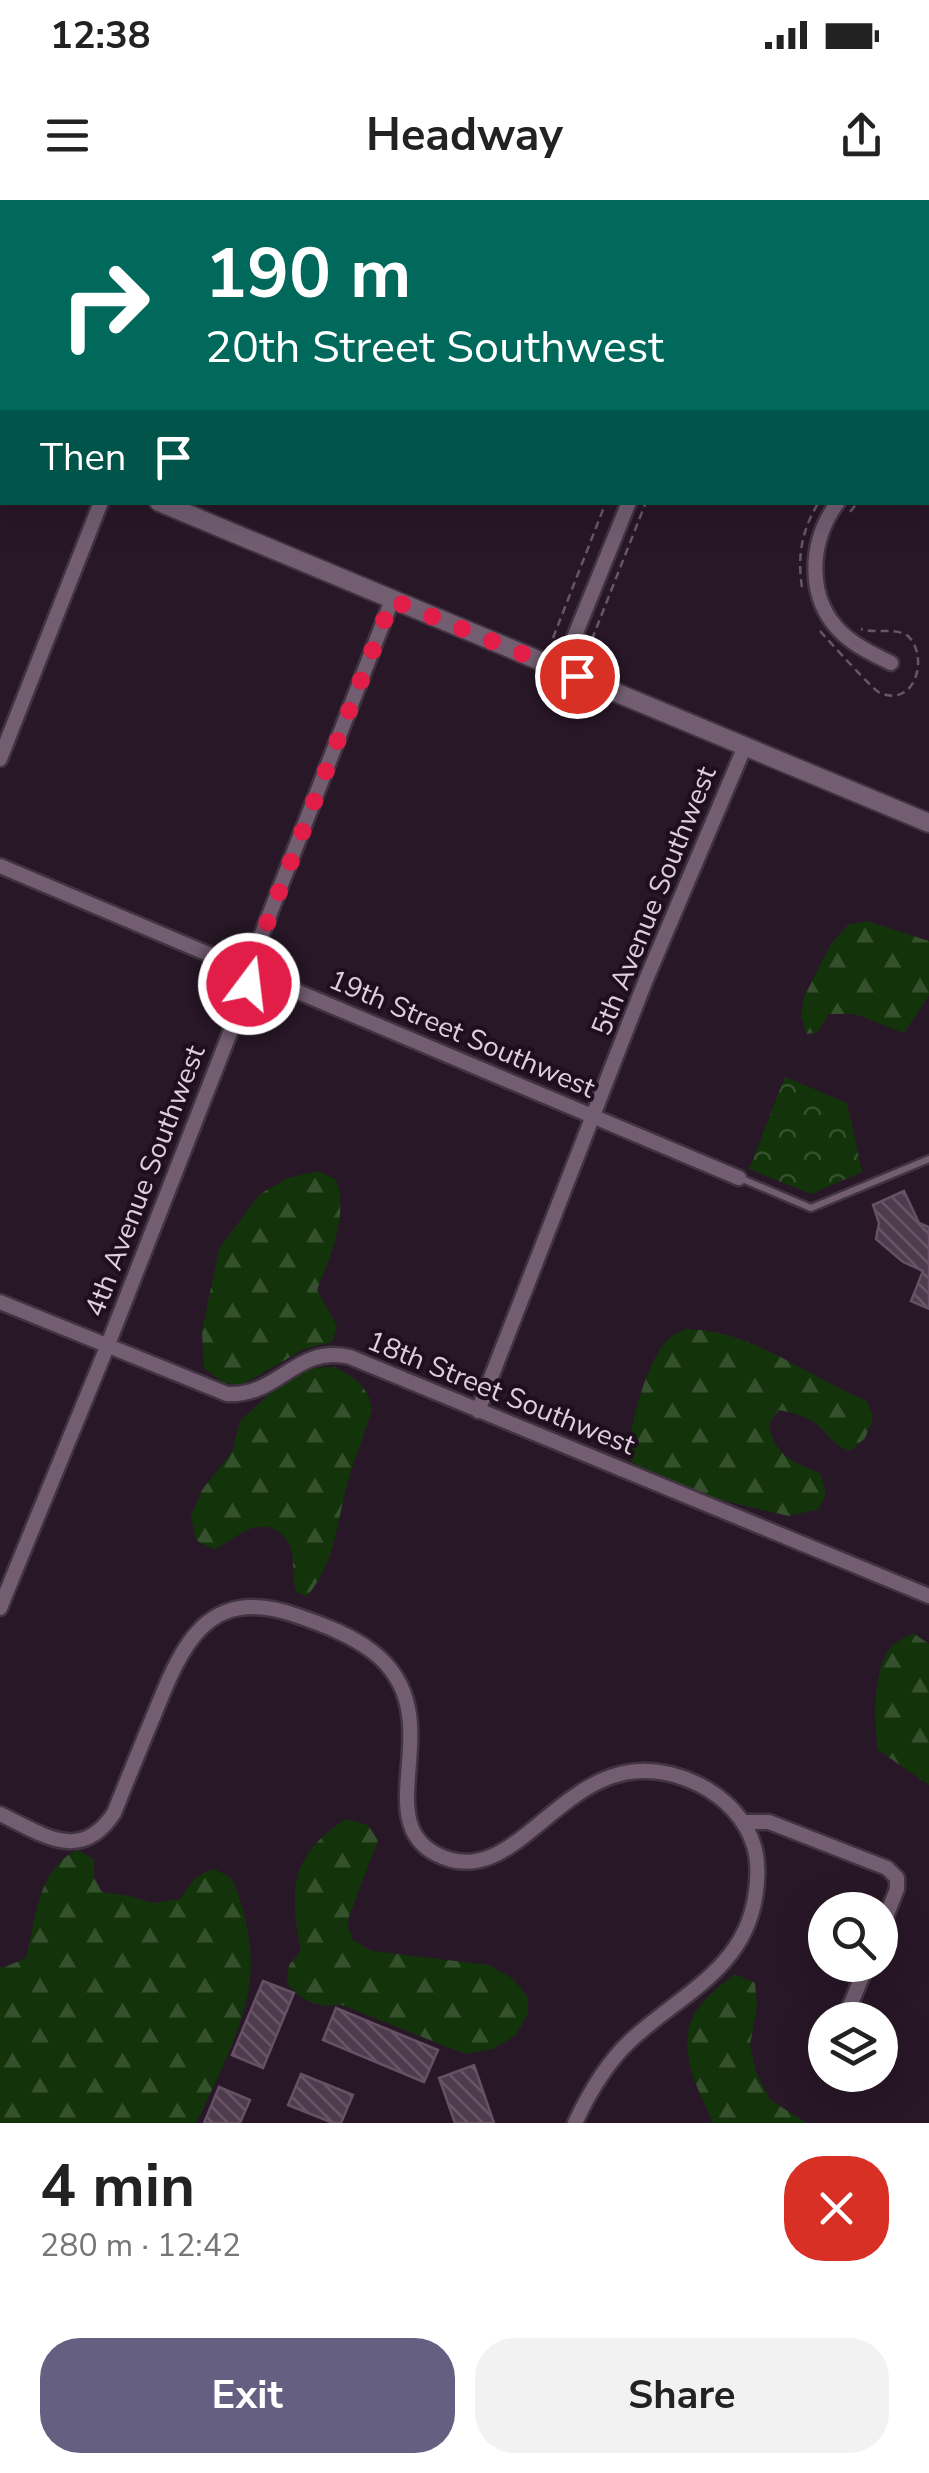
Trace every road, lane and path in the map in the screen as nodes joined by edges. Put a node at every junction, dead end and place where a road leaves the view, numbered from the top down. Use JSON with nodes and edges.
{"nodes":[{"id":1,"x":100,"y":505,"type":"edge"},
{"id":2,"x":167,"y":505,"type":"edge"},
{"id":3,"x":605,"y":505,"type":"edge"},
{"id":4,"x":627,"y":505,"type":"edge"},
{"id":5,"x":645,"y":505,"type":"edge"},
{"id":6,"x":817,"y":505,"type":"edge"},
{"id":7,"x":836,"y":505,"type":"edge"},
{"id":8,"x":856,"y":505,"type":"edge"},
{"id":9,"x":845,"y":518,"type":"dead end"},
{"id":10,"x":804,"y":597,"type":"dead end"},
{"id":11,"x":392,"y":600,"type":"junction"},
{"id":12,"x":816,"y":625,"type":"dead end"},
{"id":13,"x":855,"y":625,"type":"dead end"},
{"id":14,"x":553,"y":638,"type":"dead end"},
{"id":15,"x":587,"y":652,"type":"dead end"},
{"id":16,"x":891,"y":664,"type":"dead end"},
{"id":17,"x":561,"y":670,"type":"junction"},
{"id":18,"x":744,"y":746,"type":"junction"},
{"id":19,"x":0,"y":759,"type":"edge"},
{"id":20,"x":929,"y":822,"type":"edge"},
{"id":21,"x":0,"y":866,"type":"edge"},
{"id":22,"x":250,"y":971,"type":"junction"},
{"id":23,"x":594,"y":1117,"type":"junction"},
{"id":24,"x":929,"y":1159,"type":"edge"},
{"id":25,"x":739,"y":1178,"type":"joint"},
{"id":26,"x":0,"y":1302,"type":"edge"},
{"id":27,"x":107,"y":1347,"type":"junction"},
{"id":28,"x":478,"y":1410,"type":"junction"},
{"id":29,"x":929,"y":1596,"type":"edge"},
{"id":30,"x":0,"y":1608,"type":"edge"},
{"id":31,"x":0,"y":1814,"type":"edge"},
{"id":32,"x":744,"y":1822,"type":"junction"},
{"id":33,"x":896,"y":1892,"type":"edge"},
{"id":34,"x":575,"y":2123,"type":"edge"}],
"edges":[{"from":1,"to":19,"type":"street"},
{"from":2,"to":11,"type":"street"},
{"from":3,"to":14,"type":"path"},
{"from":4,"to":17,"type":"street"},
{"from":5,"to":15,"type":"path"},
{"from":6,"to":10,"type":"path"},
{"from":7,"to":16,"type":"street"},
{"from":8,"to":9,"type":"path"},
{"from":11,"to":17,"type":"street"},
{"from":11,"to":22,"type":"street","name":"4th Avenue Southwest"},
{"from":12,"to":13,"type":"path"},
{"from":17,"to":18,"type":"street"},
{"from":18,"to":20,"type":"street"},
{"from":18,"to":23,"type":"street","name":"5th Avenue Southwest"},
{"from":21,"to":22,"type":"street","name":"19th Street Southwest"},
{"from":22,"to":23,"type":"street","name":"19th Street Southwest"},
{"from":22,"to":27,"type":"street","name":"4th Avenue Southwest"},
{"from":23,"to":25,"type":"street","name":"19th Street Southwest"},
{"from":23,"to":28,"type":"street","name":"5th Avenue Southwest"},
{"from":24,"to":25,"type":"lane"},
{"from":26,"to":27,"type":"street","name":"18th Street Southwest"},
{"from":27,"to":28,"type":"street","name":"18th Street Southwest"},
{"from":27,"to":30,"type":"street","name":"4th Avenue Southwest"},
{"from":28,"to":29,"type":"street","name":"18th Street Southwest"},
{"from":31,"to":32,"type":"street"},
{"from":32,"to":33,"type":"street"},
{"from":32,"to":34,"type":"street"}]}
